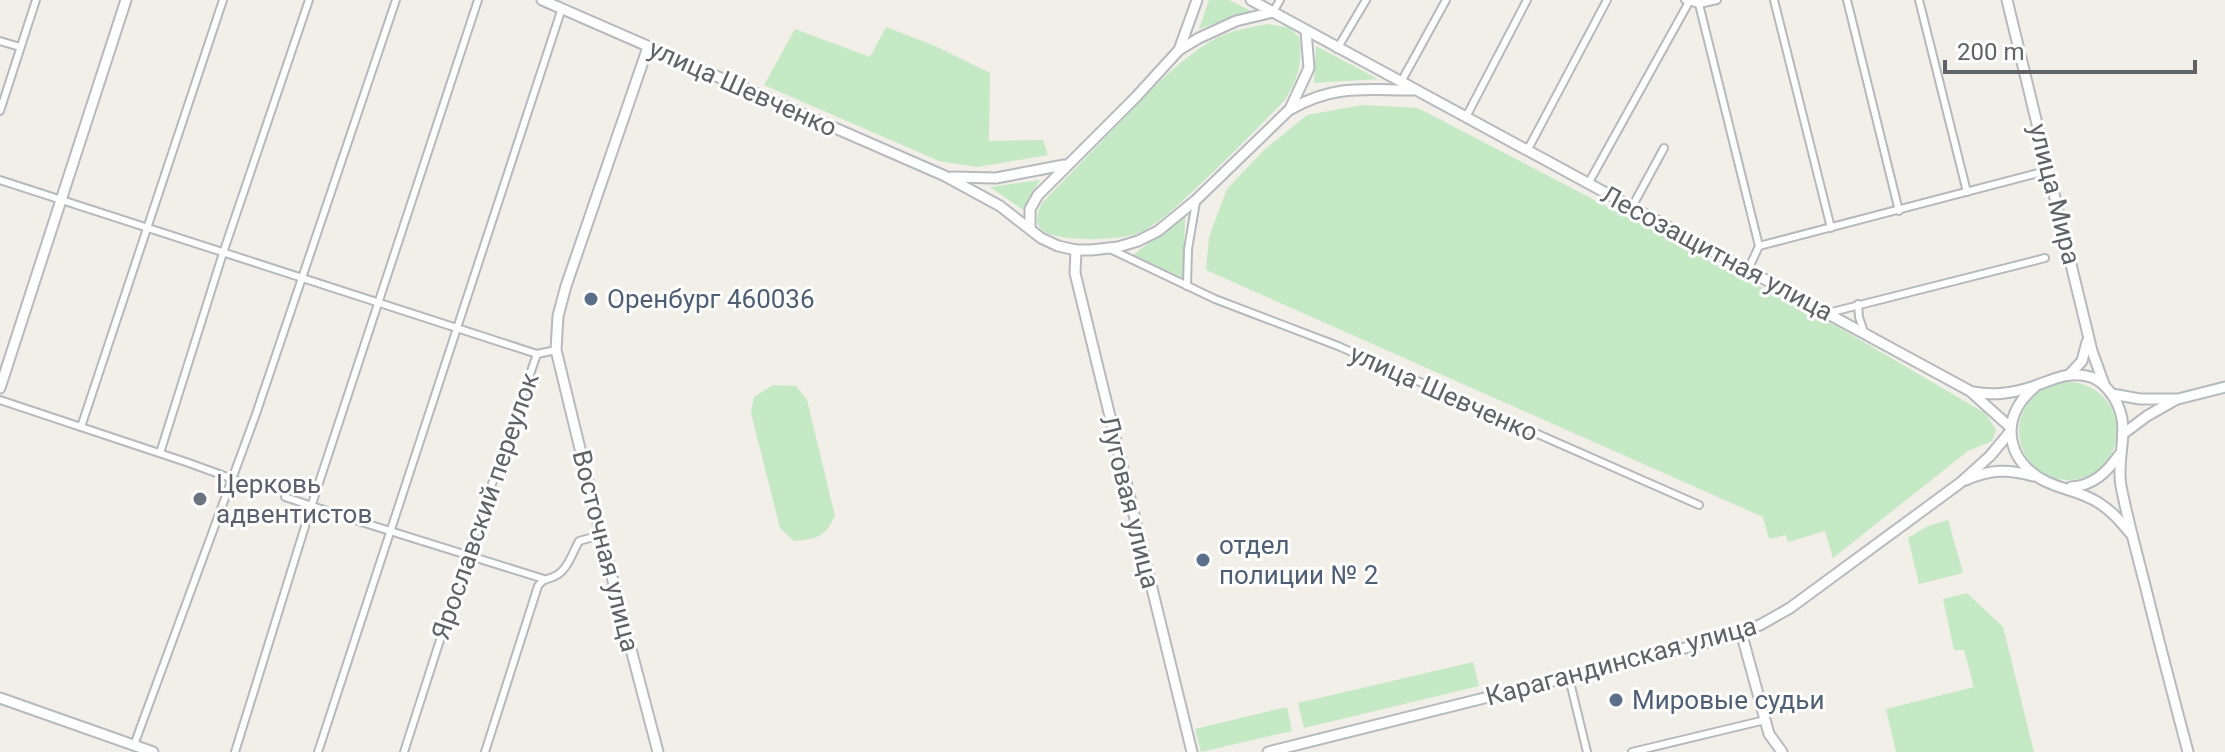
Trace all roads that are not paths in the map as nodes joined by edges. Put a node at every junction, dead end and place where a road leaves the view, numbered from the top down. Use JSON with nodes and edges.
{"nodes":[{"id":1,"x":36,"y":0,"type":"edge"},
{"id":2,"x":126,"y":0,"type":"edge"},
{"id":3,"x":223,"y":0,"type":"edge"},
{"id":4,"x":309,"y":0,"type":"edge"},
{"id":5,"x":396,"y":0,"type":"edge"},
{"id":6,"x":478,"y":0,"type":"edge"},
{"id":7,"x":542,"y":0,"type":"edge"},
{"id":8,"x":1197,"y":0,"type":"edge"},
{"id":9,"x":1251,"y":0,"type":"edge"},
{"id":10,"x":1280,"y":0,"type":"edge"},
{"id":11,"x":1366,"y":0,"type":"edge"},
{"id":12,"x":1446,"y":0,"type":"edge"},
{"id":13,"x":1527,"y":0,"type":"edge"},
{"id":14,"x":1607,"y":0,"type":"edge"},
{"id":15,"x":1717,"y":0,"type":"edge"},
{"id":16,"x":1774,"y":0,"type":"edge"},
{"id":17,"x":1847,"y":0,"type":"edge"},
{"id":18,"x":1919,"y":0,"type":"edge"},
{"id":19,"x":2007,"y":0,"type":"edge"},
{"id":20,"x":1687,"y":1,"type":"edge"},
{"id":21,"x":1698,"y":2,"type":"edge"},
{"id":22,"x":562,"y":8,"type":"junction"},
{"id":23,"x":1273,"y":12,"type":"junction"},
{"id":24,"x":1306,"y":31,"type":"junction"},
{"id":25,"x":0,"y":41,"type":"edge"},
{"id":26,"x":20,"y":47,"type":"junction"},
{"id":27,"x":648,"y":47,"type":"junction"},
{"id":28,"x":1337,"y":49,"type":"junction"},
{"id":29,"x":1179,"y":50,"type":"junction"},
{"id":30,"x":1401,"y":82,"type":"junction"},
{"id":31,"x":1416,"y":90,"type":"junction"},
{"id":32,"x":1290,"y":109,"type":"junction"},
{"id":33,"x":0,"y":111,"type":"edge"},
{"id":34,"x":1466,"y":117,"type":"junction"},
{"id":35,"x":1664,"y":148,"type":"dead end"},
{"id":36,"x":1527,"y":151,"type":"junction"},
{"id":37,"x":1066,"y":165,"type":"junction"},
{"id":38,"x":2050,"y":170,"type":"junction"},
{"id":39,"x":945,"y":176,"type":"junction"},
{"id":40,"x":0,"y":180,"type":"edge"},
{"id":41,"x":1588,"y":184,"type":"junction"},
{"id":42,"x":1967,"y":192,"type":"junction"},
{"id":43,"x":61,"y":200,"type":"junction"},
{"id":44,"x":1196,"y":200,"type":"junction"},
{"id":45,"x":1632,"y":207,"type":"junction"},
{"id":46,"x":1899,"y":211,"type":"junction"},
{"id":47,"x":147,"y":228,"type":"junction"},
{"id":48,"x":1030,"y":228,"type":"junction"},
{"id":49,"x":1831,"y":228,"type":"junction"},
{"id":50,"x":1759,"y":246,"type":"junction"},
{"id":51,"x":1110,"y":249,"type":"junction"},
{"id":52,"x":1076,"y":250,"type":"junction"},
{"id":53,"x":223,"y":253,"type":"junction"},
{"id":54,"x":2045,"y":258,"type":"dead end"},
{"id":55,"x":1748,"y":270,"type":"junction"},
{"id":56,"x":302,"y":278,"type":"junction"},
{"id":57,"x":1187,"y":286,"type":"junction"},
{"id":58,"x":380,"y":302,"type":"junction"},
{"id":59,"x":1858,"y":304,"type":"junction"},
{"id":60,"x":1828,"y":313,"type":"junction"},
{"id":61,"x":458,"y":329,"type":"junction"},
{"id":62,"x":1864,"y":332,"type":"junction"},
{"id":63,"x":2088,"y":334,"type":"junction"},
{"id":64,"x":556,"y":350,"type":"junction"},
{"id":65,"x":537,"y":354,"type":"junction"},
{"id":66,"x":2069,"y":375,"type":"junction"},
{"id":67,"x":2036,"y":386,"type":"junction"},
{"id":68,"x":2225,"y":387,"type":"edge"},
{"id":69,"x":0,"y":388,"type":"edge"},
{"id":70,"x":2108,"y":390,"type":"junction"},
{"id":71,"x":1970,"y":391,"type":"junction"},
{"id":72,"x":2178,"y":399,"type":"junction"},
{"id":73,"x":0,"y":400,"type":"edge"},
{"id":74,"x":81,"y":427,"type":"junction"},
{"id":75,"x":2010,"y":429,"type":"junction"},
{"id":76,"x":2123,"y":434,"type":"junction"},
{"id":77,"x":160,"y":453,"type":"junction"},
{"id":78,"x":2120,"y":454,"type":"junction"},
{"id":79,"x":2038,"y":477,"type":"junction"},
{"id":80,"x":233,"y":479,"type":"junction"},
{"id":81,"x":1960,"y":483,"type":"junction"},
{"id":82,"x":255,"y":487,"type":"dead end"},
{"id":83,"x":2063,"y":488,"type":"junction"},
{"id":84,"x":285,"y":497,"type":"dead end"},
{"id":85,"x":1699,"y":505,"type":"dead end"},
{"id":86,"x":311,"y":507,"type":"junction"},
{"id":87,"x":336,"y":514,"type":"dead end"},
{"id":88,"x":358,"y":521,"type":"dead end"},
{"id":89,"x":391,"y":530,"type":"junction"},
{"id":90,"x":2131,"y":533,"type":"junction"},
{"id":91,"x":601,"y":535,"type":"junction"},
{"id":92,"x":467,"y":556,"type":"junction"},
{"id":93,"x":544,"y":579,"type":"junction"},
{"id":94,"x":1741,"y":632,"type":"junction"},
{"id":95,"x":1569,"y":678,"type":"junction"},
{"id":96,"x":0,"y":698,"type":"edge"},
{"id":97,"x":1765,"y":720,"type":"junction"},
{"id":98,"x":134,"y":745,"type":"junction"},
{"id":99,"x":152,"y":752,"type":"edge"},
{"id":100,"x":235,"y":752,"type":"edge"},
{"id":101,"x":318,"y":752,"type":"edge"},
{"id":102,"x":404,"y":752,"type":"edge"},
{"id":103,"x":485,"y":752,"type":"edge"},
{"id":104,"x":658,"y":752,"type":"edge"},
{"id":105,"x":1192,"y":752,"type":"edge"},
{"id":106,"x":1268,"y":752,"type":"edge"},
{"id":107,"x":1587,"y":752,"type":"edge"},
{"id":108,"x":1632,"y":752,"type":"edge"},
{"id":109,"x":1782,"y":752,"type":"edge"},
{"id":110,"x":2188,"y":752,"type":"edge"}],
"edges":[{"from":1,"to":26,"type":"street"},
{"from":2,"to":43,"type":"main road"},
{"from":3,"to":47,"type":"street"},
{"from":4,"to":53,"type":"street"},
{"from":5,"to":56,"type":"street"},
{"from":6,"to":58,"type":"street"},
{"from":7,"to":22,"type":"main road","name":"улица Шевченко"},
{"from":8,"to":29,"type":"main road"},
{"from":9,"to":23,"type":"main road"},
{"from":10,"to":23,"type":"street"},
{"from":11,"to":28,"type":"street"},
{"from":12,"to":30,"type":"street"},
{"from":13,"to":34,"type":"street"},
{"from":14,"to":36,"type":"street"},
{"from":15,"to":21,"type":"street"},
{"from":16,"to":49,"type":"street"},
{"from":17,"to":46,"type":"street"},
{"from":18,"to":42,"type":"street"},
{"from":19,"to":38,"type":"main road","name":"улица Мира"},
{"from":20,"to":21,"type":"street"},
{"from":20,"to":41,"type":"street"},
{"from":21,"to":50,"type":"street"},
{"from":22,"to":27,"type":"main road","name":"улица Шевченко"},
{"from":22,"to":61,"type":"street"},
{"from":23,"to":24,"type":"main road","name":"Лесозащитная улица"},
{"from":23,"to":29,"type":"main road"},
{"from":24,"to":28,"type":"main road","name":"Лесозащитная улица"},
{"from":24,"to":32,"type":"main road"},
{"from":25,"to":26,"type":"street"},
{"from":26,"to":33,"type":"street"},
{"from":27,"to":39,"type":"main road","name":"улица Шевченко"},
{"from":27,"to":64,"type":"main road","name":"Ярославский переулок"},
{"from":28,"to":30,"type":"main road","name":"Лесозащитная улица"},
{"from":29,"to":37,"type":"main road"},
{"from":30,"to":31,"type":"main road","name":"Лесозащитная улица"},
{"from":31,"to":32,"type":"main road","name":"Лесозащитная улица"},
{"from":31,"to":34,"type":"main road","name":"Лесозащитная улица"},
{"from":32,"to":44,"type":"main road"},
{"from":34,"to":36,"type":"main road","name":"Лесозащитная улица"},
{"from":35,"to":45,"type":"street"},
{"from":36,"to":41,"type":"main road","name":"Лесозащитная улица"},
{"from":37,"to":39,"type":"main road","name":"улица Шевченко"},
{"from":37,"to":48,"type":"main road"},
{"from":38,"to":42,"type":"street"},
{"from":38,"to":63,"type":"main road","name":"улица Мира"},
{"from":39,"to":48,"type":"main road","name":"улица Шевченко"},
{"from":40,"to":43,"type":"street"},
{"from":41,"to":45,"type":"main road","name":"Лесозащитная улица"},
{"from":42,"to":46,"type":"street"},
{"from":43,"to":47,"type":"street"},
{"from":43,"to":69,"type":"main road"},
{"from":44,"to":51,"type":"main road"},
{"from":44,"to":57,"type":"street"},
{"from":45,"to":55,"type":"main road","name":"Лесозащитная улица"},
{"from":46,"to":49,"type":"street"},
{"from":47,"to":53,"type":"street"},
{"from":47,"to":74,"type":"street"},
{"from":48,"to":52,"type":"main road","name":"улица Шевченко"},
{"from":49,"to":50,"type":"street"},
{"from":50,"to":55,"type":"street"},
{"from":51,"to":52,"type":"main road"},
{"from":51,"to":57,"type":"street","name":"улица Шевченко"},
{"from":52,"to":105,"type":"main road","name":"Луговая улица"},
{"from":53,"to":56,"type":"street"},
{"from":53,"to":77,"type":"street"},
{"from":54,"to":59,"type":"street"},
{"from":55,"to":60,"type":"main road","name":"Лесозащитная улица"},
{"from":56,"to":58,"type":"street"},
{"from":56,"to":80,"type":"street"},
{"from":57,"to":85,"type":"street","name":"улица Шевченко"},
{"from":58,"to":61,"type":"street"},
{"from":58,"to":86,"type":"street"},
{"from":59,"to":60,"type":"street"},
{"from":59,"to":62,"type":"street"},
{"from":60,"to":62,"type":"main road","name":"Лесозащитная улица"},
{"from":61,"to":65,"type":"street"},
{"from":61,"to":89,"type":"street"},
{"from":62,"to":71,"type":"main road","name":"Лесозащитная улица"},
{"from":63,"to":66,"type":"main road"},
{"from":63,"to":70,"type":"main road","name":"улица Мира"},
{"from":64,"to":65,"type":"street","name":"Ярославский переулок"},
{"from":64,"to":91,"type":"main road","name":"Восточная улица"},
{"from":65,"to":92,"type":"street","name":"Ярославский переулок"},
{"from":66,"to":67,"type":"main road"},
{"from":66,"to":70,"type":"main road"},
{"from":67,"to":71,"type":"main road"},
{"from":67,"to":75,"type":"main road"},
{"from":68,"to":72,"type":"main road"},
{"from":70,"to":72,"type":"main road"},
{"from":70,"to":76,"type":"main road"},
{"from":71,"to":75,"type":"main road","name":"Лесозащитная улица"},
{"from":72,"to":76,"type":"main road"},
{"from":73,"to":74,"type":"street"},
{"from":74,"to":77,"type":"street"},
{"from":75,"to":79,"type":"main road"},
{"from":75,"to":81,"type":"main road","name":"Карагандинская улица"},
{"from":76,"to":78,"type":"main road"},
{"from":77,"to":80,"type":"street"},
{"from":78,"to":83,"type":"main road"},
{"from":78,"to":90,"type":"main road"},
{"from":79,"to":81,"type":"main road"},
{"from":79,"to":83,"type":"main road"},
{"from":80,"to":82,"type":"street"},
{"from":80,"to":98,"type":"street"},
{"from":81,"to":94,"type":"main road","name":"Карагандинская улица"},
{"from":83,"to":90,"type":"main road"},
{"from":84,"to":86,"type":"street"},
{"from":86,"to":87,"type":"street"},
{"from":86,"to":100,"type":"street"},
{"from":88,"to":89,"type":"street"},
{"from":89,"to":92,"type":"street"},
{"from":89,"to":101,"type":"street"},
{"from":90,"to":110,"type":"main road"},
{"from":91,"to":93,"type":"street"},
{"from":91,"to":104,"type":"main road","name":"Восточная улица"},
{"from":92,"to":93,"type":"street"},
{"from":92,"to":102,"type":"street","name":"Ярославский переулок"},
{"from":93,"to":103,"type":"street"},
{"from":94,"to":95,"type":"main road","name":"Карагандинская улица"},
{"from":94,"to":97,"type":"main road"},
{"from":95,"to":106,"type":"main road","name":"Карагандинская улица"},
{"from":95,"to":107,"type":"street"},
{"from":96,"to":98,"type":"main road"},
{"from":97,"to":108,"type":"street"},
{"from":97,"to":109,"type":"main road"},
{"from":98,"to":99,"type":"main road"}]}
